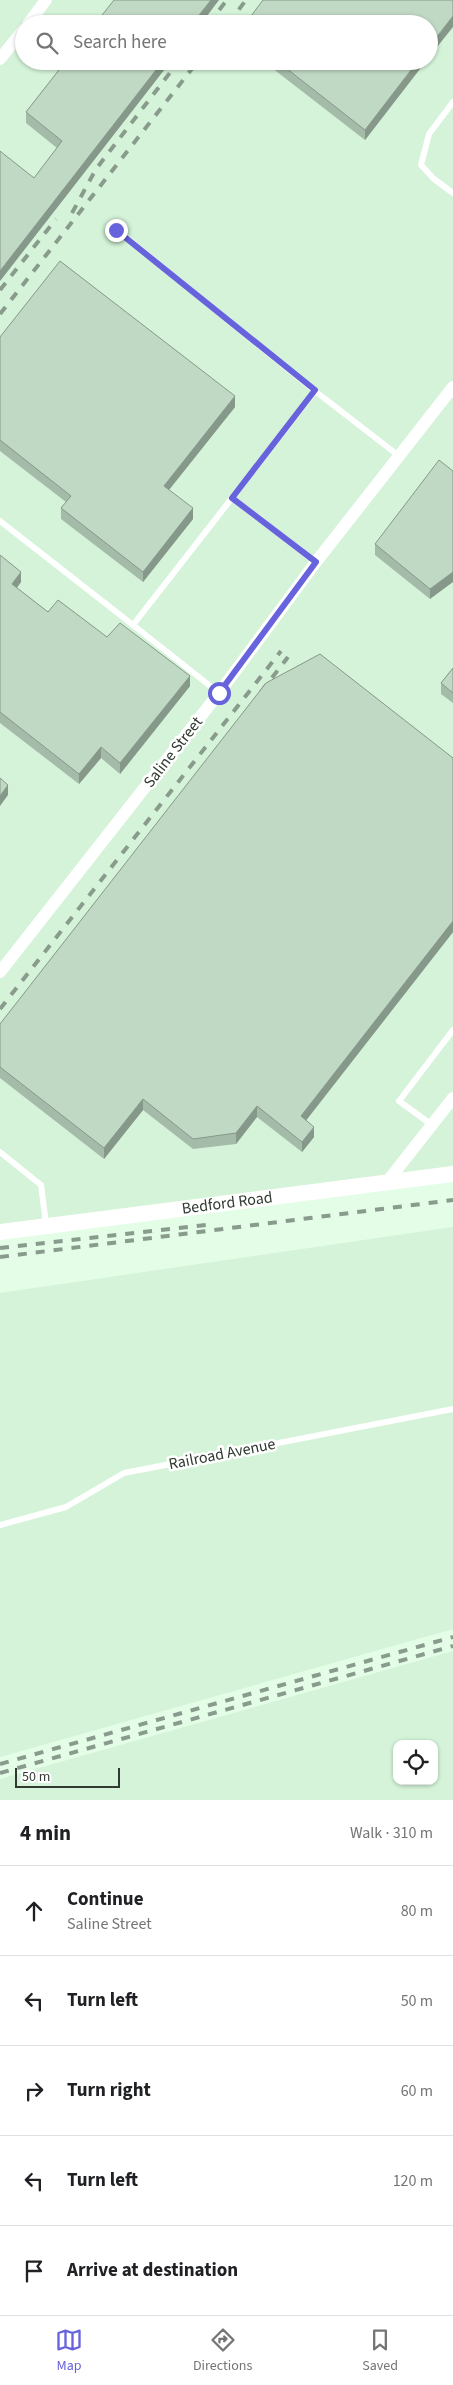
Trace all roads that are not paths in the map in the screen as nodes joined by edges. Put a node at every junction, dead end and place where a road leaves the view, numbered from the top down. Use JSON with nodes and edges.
{"nodes":[{"id":1,"x":46,"y":0,"type":"edge"},
{"id":2,"x":35,"y":15,"type":"edge"},
{"id":3,"x":15,"y":40,"type":"edge"},
{"id":4,"x":0,"y":59,"type":"edge"},
{"id":5,"x":453,"y":102,"type":"edge"},
{"id":6,"x":453,"y":193,"type":"edge"},
{"id":7,"x":116,"y":230,"type":"dead end"},
{"id":8,"x":453,"y":387,"type":"edge"},
{"id":9,"x":315,"y":390,"type":"junction"},
{"id":10,"x":400,"y":456,"type":"junction"},
{"id":11,"x":232,"y":498,"type":"junction"},
{"id":12,"x":0,"y":522,"type":"edge"},
{"id":13,"x":316,"y":562,"type":"junction"},
{"id":14,"x":133,"y":625,"type":"junction"},
{"id":15,"x":219,"y":693,"type":"junction"},
{"id":16,"x":0,"y":972,"type":"edge"},
{"id":17,"x":453,"y":1030,"type":"edge"},
{"id":18,"x":453,"y":1098,"type":"edge"},
{"id":19,"x":432,"y":1125,"type":"junction"},
{"id":20,"x":0,"y":1152,"type":"edge"},
{"id":21,"x":453,"y":1174,"type":"edge"},
{"id":22,"x":387,"y":1182,"type":"junction"},
{"id":23,"x":46,"y":1226,"type":"junction"},
{"id":24,"x":0,"y":1232,"type":"edge"},
{"id":25,"x":453,"y":1409,"type":"edge"},
{"id":26,"x":0,"y":1525,"type":"edge"}],
"edges":[{"from":1,"to":2,"type":"street"},
{"from":3,"to":4,"type":"street"},
{"from":5,"to":6,"type":"lane"},
{"from":7,"to":9,"type":"lane"},
{"from":8,"to":10,"type":"street","name":"Saline Street"},
{"from":9,"to":10,"type":"lane"},
{"from":9,"to":11,"type":"lane"},
{"from":10,"to":13,"type":"street","name":"Saline Street"},
{"from":11,"to":13,"type":"lane"},
{"from":11,"to":14,"type":"lane"},
{"from":12,"to":14,"type":"lane"},
{"from":13,"to":15,"type":"street","name":"Saline Street"},
{"from":14,"to":15,"type":"lane"},
{"from":15,"to":16,"type":"street","name":"Saline Street"},
{"from":17,"to":19,"type":"lane"},
{"from":18,"to":19,"type":"street"},
{"from":19,"to":22,"type":"street"},
{"from":20,"to":23,"type":"lane"},
{"from":21,"to":22,"type":"street","name":"Bedford Road"},
{"from":22,"to":23,"type":"street","name":"Bedford Road"},
{"from":23,"to":24,"type":"street","name":"Bedford Road"},
{"from":25,"to":26,"type":"lane","name":"Railroad Avenue"}]}
